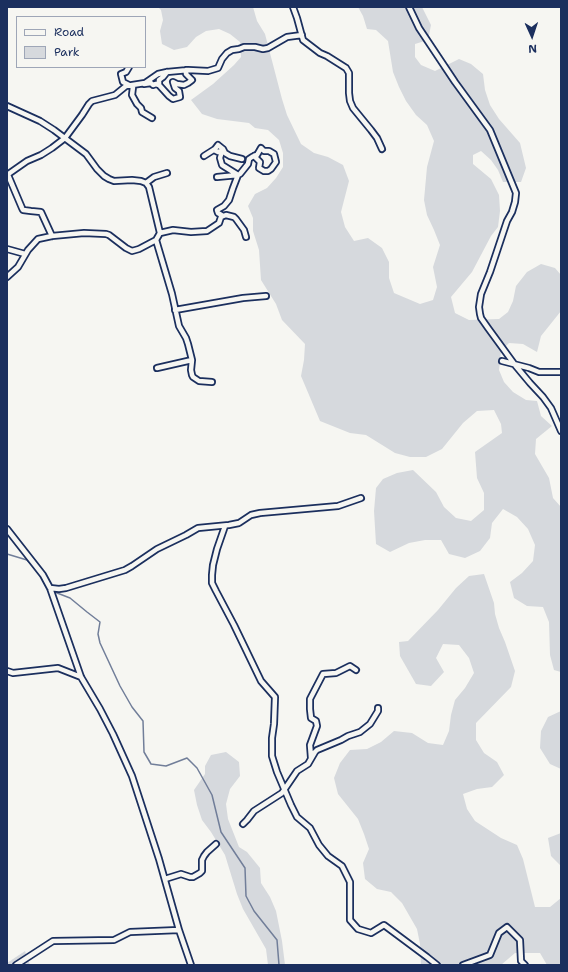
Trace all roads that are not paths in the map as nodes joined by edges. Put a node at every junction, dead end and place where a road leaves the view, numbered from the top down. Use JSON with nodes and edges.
{"nodes":[{"id":1,"x":293,"y":7,"type":"edge"},
{"id":2,"x":409,"y":7,"type":"edge"},
{"id":3,"x":302,"y":35,"type":"junction"},
{"id":4,"x":128,"y":68,"type":"edge"},
{"id":5,"x":186,"y":70,"type":"junction"},
{"id":6,"x":167,"y":72,"type":"junction"},
{"id":7,"x":141,"y":83,"type":"junction"},
{"id":8,"x":159,"y":85,"type":"junction"},
{"id":9,"x":129,"y":86,"type":"junction"},
{"id":10,"x":7,"y":106,"type":"edge"},
{"id":11,"x":152,"y":118,"type":"dead end"},
{"id":12,"x":65,"y":138,"type":"junction"},
{"id":13,"x":382,"y":149,"type":"dead end"},
{"id":14,"x":214,"y":150,"type":"junction"},
{"id":15,"x":204,"y":156,"type":"dead end"},
{"id":16,"x":254,"y":156,"type":"junction"},
{"id":17,"x":242,"y":159,"type":"dead end"},
{"id":18,"x":167,"y":173,"type":"dead end"},
{"id":19,"x":8,"y":175,"type":"edge"},
{"id":20,"x":238,"y":175,"type":"junction"},
{"id":21,"x":217,"y":177,"type":"dead end"},
{"id":22,"x":146,"y":183,"type":"junction"},
{"id":23,"x":223,"y":216,"type":"junction"},
{"id":24,"x":160,"y":233,"type":"junction"},
{"id":25,"x":52,"y":236,"type":"junction"},
{"id":26,"x":246,"y":237,"type":"dead end"},
{"id":27,"x":156,"y":240,"type":"junction"},
{"id":28,"x":7,"y":249,"type":"edge"},
{"id":29,"x":25,"y":254,"type":"junction"},
{"id":30,"x":7,"y":277,"type":"edge"},
{"id":31,"x":266,"y":296,"type":"dead end"},
{"id":32,"x":176,"y":310,"type":"junction"},
{"id":33,"x":192,"y":360,"type":"junction"},
{"id":34,"x":502,"y":360,"type":"dead end"},
{"id":35,"x":515,"y":365,"type":"junction"},
{"id":36,"x":157,"y":368,"type":"dead end"},
{"id":37,"x":561,"y":372,"type":"edge"},
{"id":38,"x":212,"y":382,"type":"dead end"},
{"id":39,"x":561,"y":431,"type":"edge"},
{"id":40,"x":361,"y":498,"type":"dead end"},
{"id":41,"x":225,"y":526,"type":"junction"},
{"id":42,"x":7,"y":529,"type":"edge"},
{"id":43,"x":51,"y":590,"type":"junction"},
{"id":44,"x":356,"y":670,"type":"dead end"},
{"id":45,"x":7,"y":671,"type":"edge"},
{"id":46,"x":81,"y":677,"type":"junction"},
{"id":47,"x":378,"y":708,"type":"dead end"},
{"id":48,"x":310,"y":760,"type":"junction"},
{"id":49,"x":284,"y":790,"type":"junction"},
{"id":50,"x":243,"y":824,"type":"dead end"},
{"id":51,"x":216,"y":844,"type":"dead end"},
{"id":52,"x":165,"y":879,"type":"junction"},
{"id":53,"x":179,"y":930,"type":"junction"},
{"id":54,"x":16,"y":965,"type":"edge"},
{"id":55,"x":191,"y":965,"type":"edge"},
{"id":56,"x":436,"y":965,"type":"edge"},
{"id":57,"x":463,"y":965,"type":"edge"},
{"id":58,"x":525,"y":965,"type":"edge"}],
"edges":[{"from":1,"to":3,"type":"street"},
{"from":2,"to":35,"type":"street"},
{"from":3,"to":5,"type":"street"},
{"from":3,"to":13,"type":"street"},
{"from":4,"to":9,"type":"street"},
{"from":5,"to":6,"type":"street"},
{"from":5,"to":8,"type":"street"},
{"from":6,"to":7,"type":"street"},
{"from":6,"to":8,"type":"street"},
{"from":7,"to":8,"type":"street"},
{"from":7,"to":9,"type":"street"},
{"from":9,"to":11,"type":"street"},
{"from":9,"to":12,"type":"street"},
{"from":10,"to":12,"type":"street"},
{"from":12,"to":19,"type":"street"},
{"from":12,"to":22,"type":"street"},
{"from":14,"to":15,"type":"street"},
{"from":14,"to":17,"type":"street"},
{"from":14,"to":20,"type":"street"},
{"from":16,"to":16,"type":"street"},
{"from":16,"to":20,"type":"street"},
{"from":18,"to":22,"type":"street"},
{"from":19,"to":25,"type":"street"},
{"from":20,"to":21,"type":"street"},
{"from":20,"to":23,"type":"street"},
{"from":22,"to":24,"type":"street"},
{"from":23,"to":24,"type":"street"},
{"from":23,"to":26,"type":"street"},
{"from":24,"to":27,"type":"street"},
{"from":25,"to":27,"type":"street"},
{"from":25,"to":29,"type":"street"},
{"from":27,"to":32,"type":"street"},
{"from":28,"to":29,"type":"street"},
{"from":29,"to":30,"type":"street"},
{"from":31,"to":32,"type":"street"},
{"from":32,"to":33,"type":"street"},
{"from":33,"to":36,"type":"street"},
{"from":33,"to":38,"type":"street"},
{"from":34,"to":35,"type":"street"},
{"from":35,"to":37,"type":"street"},
{"from":35,"to":39,"type":"street"},
{"from":40,"to":41,"type":"street"},
{"from":41,"to":43,"type":"street"},
{"from":41,"to":49,"type":"street"},
{"from":42,"to":43,"type":"street"},
{"from":43,"to":46,"type":"street"},
{"from":44,"to":48,"type":"street"},
{"from":45,"to":46,"type":"street"},
{"from":46,"to":52,"type":"street"},
{"from":47,"to":48,"type":"street"},
{"from":48,"to":49,"type":"street"},
{"from":49,"to":50,"type":"street"},
{"from":49,"to":56,"type":"street"},
{"from":51,"to":52,"type":"street"},
{"from":52,"to":53,"type":"street"},
{"from":53,"to":54,"type":"street"},
{"from":53,"to":55,"type":"street"},
{"from":57,"to":58,"type":"street"}]}
